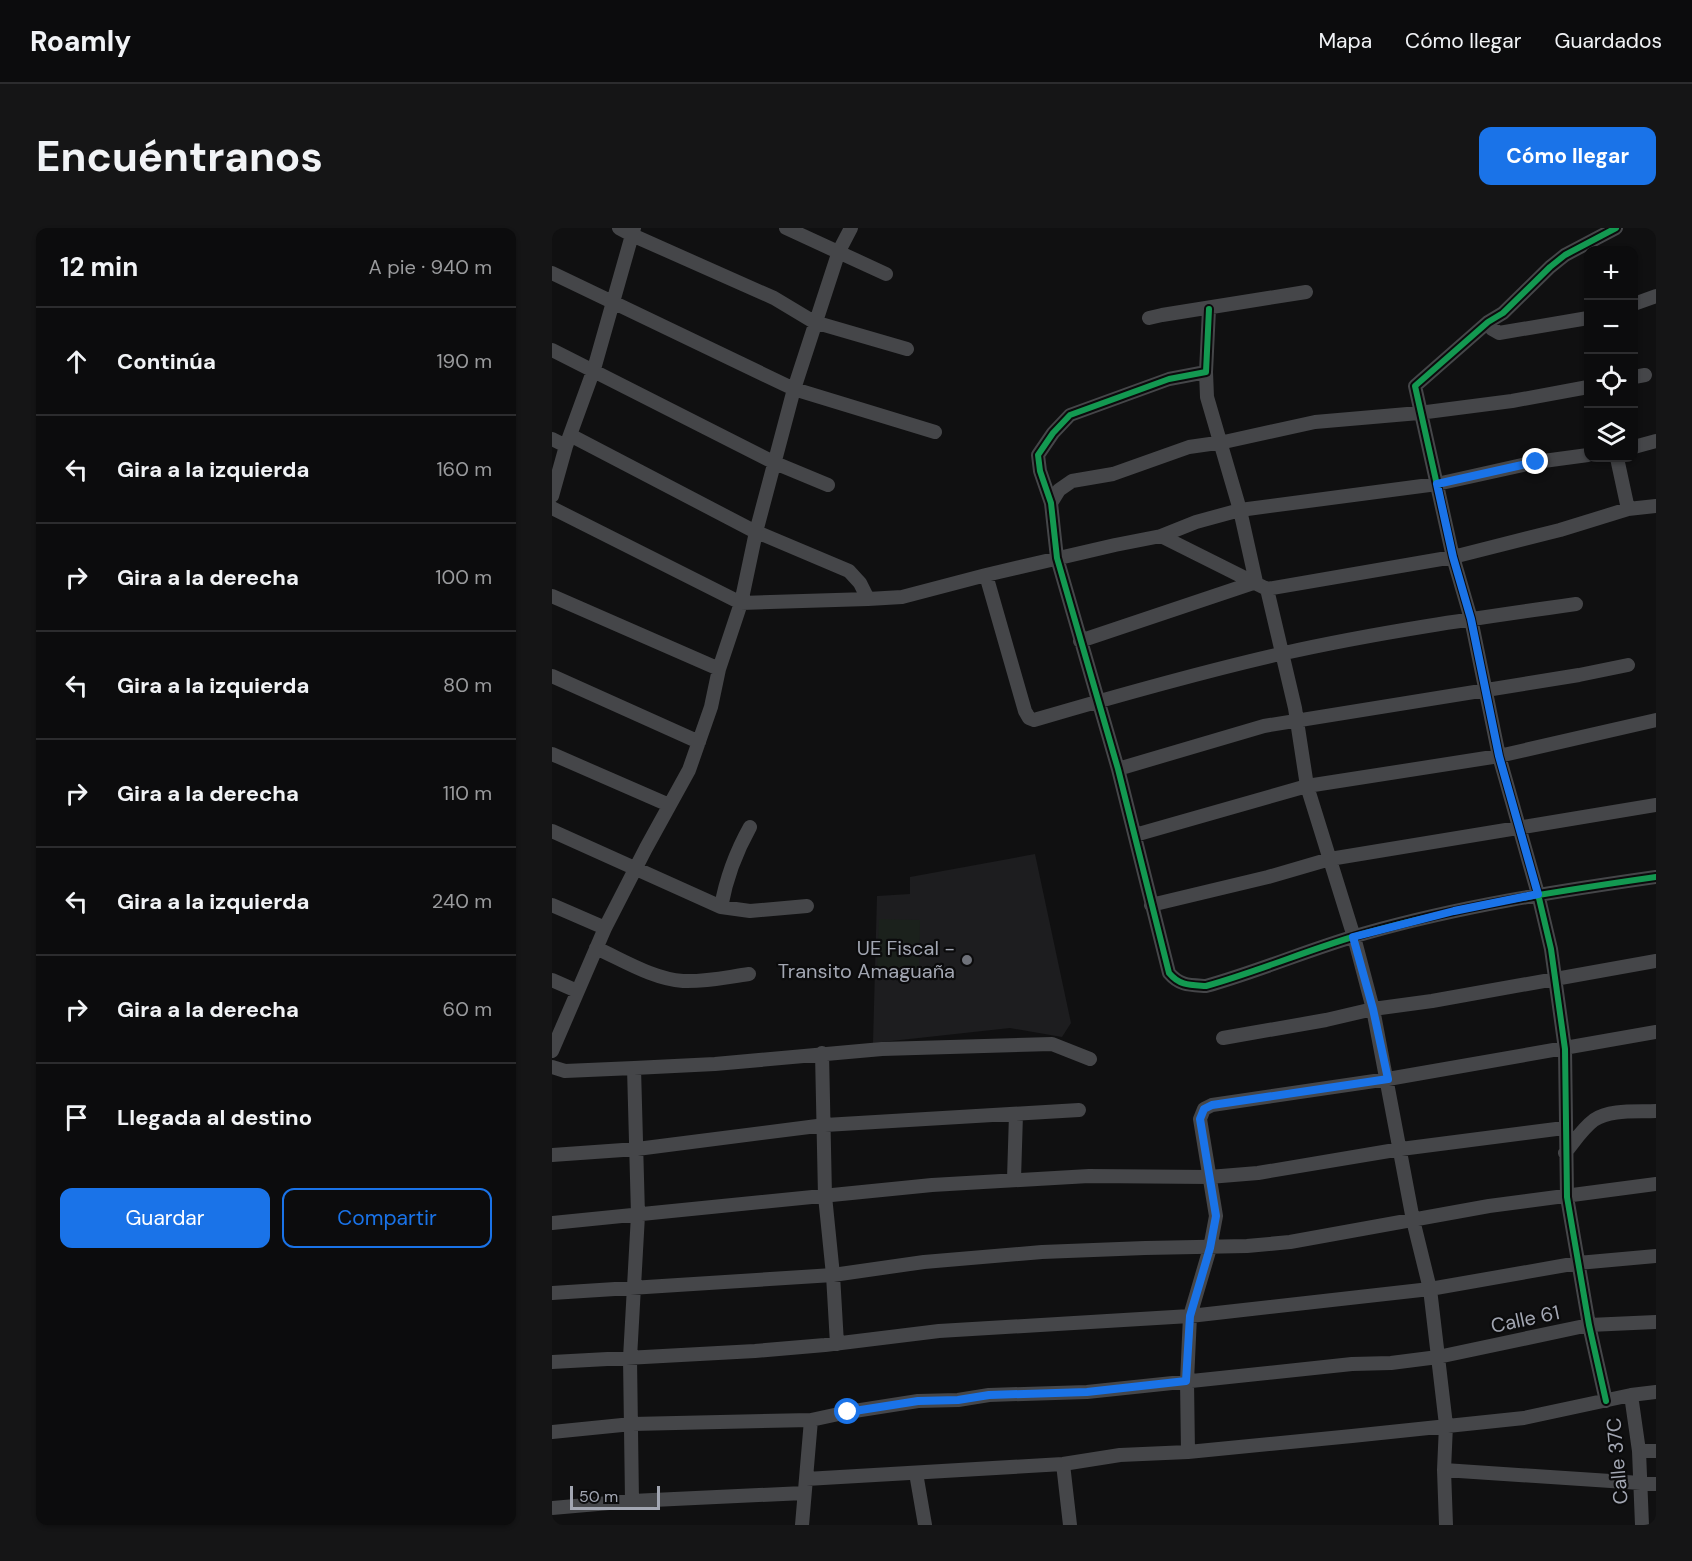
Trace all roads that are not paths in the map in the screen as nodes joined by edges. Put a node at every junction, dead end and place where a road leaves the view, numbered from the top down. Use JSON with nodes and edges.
{"nodes":[{"id":1,"x":619,"y":228,"type":"edge"},
{"id":2,"x":786,"y":228,"type":"edge"},
{"id":3,"x":851,"y":228,"type":"edge"},
{"id":4,"x":1616,"y":228,"type":"edge"},
{"id":5,"x":633,"y":232,"type":"edge"},
{"id":6,"x":839,"y":251,"type":"junction"},
{"id":7,"x":552,"y":273,"type":"edge"},
{"id":8,"x":886,"y":274,"type":"dead end"},
{"id":9,"x":1306,"y":292,"type":"dead end"},
{"id":10,"x":1656,"y":296,"type":"edge"},
{"id":11,"x":613,"y":302,"type":"junction"},
{"id":12,"x":1638,"y":303,"type":"edge"},
{"id":13,"x":1209,"y":309,"type":"junction"},
{"id":14,"x":1149,"y":318,"type":"dead end"},
{"id":15,"x":1584,"y":319,"type":"edge"},
{"id":16,"x":814,"y":322,"type":"junction"},
{"id":17,"x":1488,"y":322,"type":"junction"},
{"id":18,"x":907,"y":349,"type":"dead end"},
{"id":19,"x":552,"y":350,"type":"edge"},
{"id":20,"x":593,"y":372,"type":"junction"},
{"id":21,"x":1206,"y":372,"type":"junction"},
{"id":22,"x":1584,"y":388,"type":"edge"},
{"id":23,"x":794,"y":389,"type":"junction"},
{"id":24,"x":1419,"y":413,"type":"junction"},
{"id":25,"x":935,"y":432,"type":"dead end"},
{"id":26,"x":552,"y":439,"type":"edge"},
{"id":27,"x":568,"y":440,"type":"junction"},
{"id":28,"x":1656,"y":441,"type":"edge"},
{"id":29,"x":1219,"y":442,"type":"junction"},
{"id":30,"x":1638,"y":446,"type":"edge"},
{"id":31,"x":1584,"y":456,"type":"edge"},
{"id":32,"x":1618,"y":462,"type":"edge"},
{"id":33,"x":775,"y":463,"type":"junction"},
{"id":34,"x":1437,"y":484,"type":"junction"},
{"id":35,"x":828,"y":485,"type":"dead end"},
{"id":36,"x":552,"y":496,"type":"edge"},
{"id":37,"x":1051,"y":502,"type":"junction"},
{"id":38,"x":1656,"y":506,"type":"edge"},
{"id":39,"x":552,"y":508,"type":"edge"},
{"id":40,"x":1628,"y":509,"type":"junction"},
{"id":41,"x":1240,"y":510,"type":"junction"},
{"id":42,"x":756,"y":532,"type":"junction"},
{"id":43,"x":1161,"y":536,"type":"junction"},
{"id":44,"x":1453,"y":557,"type":"junction"},
{"id":45,"x":1057,"y":558,"type":"junction"},
{"id":46,"x":986,"y":575,"type":"junction"},
{"id":47,"x":1261,"y":585,"type":"junction"},
{"id":48,"x":552,"y":596,"type":"edge"},
{"id":49,"x":868,"y":599,"type":"junction"},
{"id":50,"x":741,"y":603,"type":"junction"},
{"id":51,"x":1576,"y":604,"type":"dead end"},
{"id":52,"x":1471,"y":619,"type":"junction"},
{"id":53,"x":1080,"y":641,"type":"junction"},
{"id":54,"x":1283,"y":654,"type":"junction"},
{"id":55,"x":1628,"y":665,"type":"dead end"},
{"id":56,"x":719,"y":669,"type":"junction"},
{"id":57,"x":552,"y":676,"type":"edge"},
{"id":58,"x":1485,"y":691,"type":"junction"},
{"id":59,"x":1100,"y":701,"type":"junction"},
{"id":60,"x":1656,"y":720,"type":"edge"},
{"id":61,"x":1298,"y":721,"type":"junction"},
{"id":62,"x":699,"y":742,"type":"junction"},
{"id":63,"x":552,"y":753,"type":"edge"},
{"id":64,"x":1499,"y":756,"type":"junction"},
{"id":65,"x":1118,"y":769,"type":"junction"},
{"id":66,"x":1307,"y":786,"type":"junction"},
{"id":67,"x":669,"y":805,"type":"junction"},
{"id":68,"x":1656,"y":805,"type":"edge"},
{"id":69,"x":750,"y":827,"type":"dead end"},
{"id":70,"x":1519,"y":827,"type":"junction"},
{"id":71,"x":552,"y":831,"type":"edge"},
{"id":72,"x":1135,"y":835,"type":"junction"},
{"id":73,"x":1330,"y":859,"type":"junction"},
{"id":74,"x":635,"y":869,"type":"junction"},
{"id":75,"x":1656,"y":877,"type":"edge"},
{"id":76,"x":1538,"y":894,"type":"junction"},
{"id":77,"x":552,"y":905,"type":"edge"},
{"id":78,"x":1151,"y":905,"type":"junction"},
{"id":79,"x":807,"y":906,"type":"dead end"},
{"id":80,"x":721,"y":907,"type":"junction"},
{"id":81,"x":605,"y":928,"type":"junction"},
{"id":82,"x":1353,"y":937,"type":"junction"},
{"id":83,"x":596,"y":948,"type":"junction"},
{"id":84,"x":1656,"y":961,"type":"edge"},
{"id":85,"x":749,"y":974,"type":"dead end"},
{"id":86,"x":552,"y":980,"type":"edge"},
{"id":87,"x":1556,"y":980,"type":"junction"},
{"id":88,"x":577,"y":991,"type":"junction"},
{"id":89,"x":1373,"y":1009,"type":"junction"},
{"id":90,"x":1656,"y":1032,"type":"edge"},
{"id":91,"x":1223,"y":1038,"type":"dead end"},
{"id":92,"x":1565,"y":1049,"type":"junction"},
{"id":93,"x":552,"y":1051,"type":"edge"},
{"id":94,"x":822,"y":1053,"type":"junction"},
{"id":95,"x":1090,"y":1059,"type":"dead end"},
{"id":96,"x":552,"y":1067,"type":"edge"},
{"id":97,"x":634,"y":1068,"type":"junction"},
{"id":98,"x":1388,"y":1079,"type":"junction"},
{"id":99,"x":1079,"y":1110,"type":"dead end"},
{"id":100,"x":1656,"y":1111,"type":"edge"},
{"id":101,"x":1016,"y":1114,"type":"junction"},
{"id":102,"x":825,"y":1125,"type":"junction"},
{"id":103,"x":1564,"y":1128,"type":"junction"},
{"id":104,"x":637,"y":1149,"type":"junction"},
{"id":105,"x":1401,"y":1149,"type":"junction"},
{"id":106,"x":1565,"y":1153,"type":"junction"},
{"id":107,"x":552,"y":1155,"type":"edge"},
{"id":108,"x":1209,"y":1177,"type":"junction"},
{"id":109,"x":1014,"y":1179,"type":"junction"},
{"id":110,"x":1656,"y":1185,"type":"edge"},
{"id":111,"x":825,"y":1196,"type":"junction"},
{"id":112,"x":1567,"y":1197,"type":"junction"},
{"id":113,"x":638,"y":1215,"type":"junction"},
{"id":114,"x":1413,"y":1220,"type":"junction"},
{"id":115,"x":552,"y":1223,"type":"edge"},
{"id":116,"x":1210,"y":1248,"type":"junction"},
{"id":117,"x":1656,"y":1256,"type":"edge"},
{"id":118,"x":1578,"y":1263,"type":"junction"},
{"id":119,"x":833,"y":1275,"type":"junction"},
{"id":120,"x":635,"y":1288,"type":"junction"},
{"id":121,"x":1430,"y":1289,"type":"junction"},
{"id":122,"x":552,"y":1293,"type":"edge"},
{"id":123,"x":1190,"y":1316,"type":"junction"},
{"id":124,"x":1656,"y":1322,"type":"edge"},
{"id":125,"x":1589,"y":1325,"type":"junction"},
{"id":126,"x":837,"y":1344,"type":"junction"},
{"id":127,"x":1438,"y":1357,"type":"junction"},
{"id":128,"x":630,"y":1358,"type":"junction"},
{"id":129,"x":552,"y":1362,"type":"edge"},
{"id":130,"x":1186,"y":1381,"type":"junction"},
{"id":131,"x":1656,"y":1392,"type":"edge"},
{"id":132,"x":1631,"y":1395,"type":"junction"},
{"id":133,"x":1606,"y":1401,"type":"junction"},
{"id":134,"x":811,"y":1420,"type":"junction"},
{"id":135,"x":632,"y":1424,"type":"junction"},
{"id":136,"x":1446,"y":1425,"type":"junction"},
{"id":137,"x":552,"y":1432,"type":"edge"},
{"id":138,"x":1640,"y":1451,"type":"junction"},
{"id":139,"x":1656,"y":1451,"type":"edge"},
{"id":140,"x":1188,"y":1452,"type":"junction"},
{"id":141,"x":1063,"y":1464,"type":"junction"},
{"id":142,"x":1444,"y":1470,"type":"junction"},
{"id":143,"x":916,"y":1473,"type":"junction"},
{"id":144,"x":1639,"y":1483,"type":"junction"},
{"id":145,"x":1656,"y":1484,"type":"edge"},
{"id":146,"x":805,"y":1486,"type":"junction"},
{"id":147,"x":632,"y":1501,"type":"junction"},
{"id":148,"x":552,"y":1508,"type":"edge"},
{"id":149,"x":802,"y":1525,"type":"edge"},
{"id":150,"x":925,"y":1525,"type":"edge"},
{"id":151,"x":1070,"y":1525,"type":"edge"},
{"id":152,"x":1446,"y":1525,"type":"edge"},
{"id":153,"x":1642,"y":1525,"type":"edge"}],
"edges":[{"from":1,"to":5,"type":"street"},
{"from":2,"to":6,"type":"street"},
{"from":3,"to":6,"type":"street"},
{"from":4,"to":17,"type":"street"},
{"from":5,"to":11,"type":"street"},
{"from":5,"to":16,"type":"street"},
{"from":6,"to":8,"type":"street"},
{"from":6,"to":16,"type":"street"},
{"from":7,"to":11,"type":"street"},
{"from":9,"to":13,"type":"street"},
{"from":10,"to":12,"type":"street"},
{"from":11,"to":20,"type":"street"},
{"from":11,"to":23,"type":"street"},
{"from":13,"to":14,"type":"street"},
{"from":13,"to":21,"type":"street"},
{"from":15,"to":17,"type":"street"},
{"from":16,"to":18,"type":"street"},
{"from":16,"to":23,"type":"street"},
{"from":17,"to":24,"type":"street"},
{"from":19,"to":20,"type":"street"},
{"from":20,"to":27,"type":"street"},
{"from":20,"to":33,"type":"street"},
{"from":21,"to":29,"type":"street"},
{"from":21,"to":37,"type":"street"},
{"from":22,"to":24,"type":"street"},
{"from":23,"to":25,"type":"street"},
{"from":23,"to":33,"type":"street"},
{"from":24,"to":29,"type":"street"},
{"from":24,"to":34,"type":"street"},
{"from":26,"to":27,"type":"street"},
{"from":27,"to":36,"type":"street"},
{"from":27,"to":42,"type":"street"},
{"from":28,"to":30,"type":"street"},
{"from":29,"to":37,"type":"street"},
{"from":29,"to":41,"type":"street"},
{"from":31,"to":34,"type":"street"},
{"from":32,"to":40,"type":"street"},
{"from":33,"to":35,"type":"street"},
{"from":33,"to":42,"type":"street"},
{"from":34,"to":41,"type":"street"},
{"from":34,"to":44,"type":"street"},
{"from":37,"to":45,"type":"street"},
{"from":38,"to":40,"type":"street"},
{"from":39,"to":50,"type":"street"},
{"from":40,"to":44,"type":"street"},
{"from":41,"to":43,"type":"street"},
{"from":41,"to":47,"type":"street"},
{"from":42,"to":49,"type":"street"},
{"from":42,"to":50,"type":"street"},
{"from":43,"to":45,"type":"street"},
{"from":43,"to":47,"type":"street"},
{"from":44,"to":47,"type":"street"},
{"from":44,"to":52,"type":"street"},
{"from":45,"to":46,"type":"street"},
{"from":45,"to":53,"type":"street"},
{"from":46,"to":49,"type":"street"},
{"from":46,"to":59,"type":"street"},
{"from":47,"to":53,"type":"street"},
{"from":47,"to":54,"type":"street"},
{"from":48,"to":56,"type":"street"},
{"from":49,"to":50,"type":"street"},
{"from":50,"to":56,"type":"street"},
{"from":51,"to":52,"type":"street"},
{"from":52,"to":54,"type":"street"},
{"from":52,"to":58,"type":"street"},
{"from":53,"to":59,"type":"street"},
{"from":54,"to":59,"type":"street"},
{"from":54,"to":61,"type":"street"},
{"from":55,"to":58,"type":"street"},
{"from":56,"to":62,"type":"street"},
{"from":57,"to":62,"type":"street"},
{"from":58,"to":61,"type":"street"},
{"from":58,"to":64,"type":"street"},
{"from":59,"to":65,"type":"street"},
{"from":60,"to":64,"type":"street"},
{"from":61,"to":65,"type":"street"},
{"from":61,"to":66,"type":"street"},
{"from":62,"to":67,"type":"street"},
{"from":63,"to":67,"type":"street"},
{"from":64,"to":66,"type":"street"},
{"from":64,"to":70,"type":"street"},
{"from":65,"to":72,"type":"street"},
{"from":66,"to":72,"type":"street"},
{"from":66,"to":73,"type":"street"},
{"from":67,"to":74,"type":"street"},
{"from":68,"to":70,"type":"street"},
{"from":69,"to":80,"type":"street"},
{"from":70,"to":73,"type":"street"},
{"from":70,"to":76,"type":"street"},
{"from":71,"to":74,"type":"street"},
{"from":72,"to":78,"type":"street"},
{"from":73,"to":78,"type":"street"},
{"from":73,"to":82,"type":"street"},
{"from":74,"to":80,"type":"street"},
{"from":74,"to":81,"type":"street"},
{"from":75,"to":76,"type":"street"},
{"from":76,"to":82,"type":"street"},
{"from":76,"to":87,"type":"street"},
{"from":77,"to":81,"type":"street"},
{"from":78,"to":82,"type":"street"},
{"from":79,"to":80,"type":"street"},
{"from":81,"to":83,"type":"street"},
{"from":82,"to":89,"type":"street"},
{"from":83,"to":85,"type":"street"},
{"from":83,"to":88,"type":"street"},
{"from":84,"to":87,"type":"street"},
{"from":86,"to":88,"type":"street"},
{"from":87,"to":89,"type":"street"},
{"from":87,"to":92,"type":"street"},
{"from":88,"to":93,"type":"street"},
{"from":89,"to":91,"type":"street"},
{"from":89,"to":98,"type":"street"},
{"from":90,"to":92,"type":"street"},
{"from":92,"to":98,"type":"street"},
{"from":92,"to":103,"type":"street"},
{"from":94,"to":95,"type":"street"},
{"from":94,"to":97,"type":"street"},
{"from":94,"to":102,"type":"street"},
{"from":96,"to":97,"type":"street"},
{"from":97,"to":104,"type":"street"},
{"from":98,"to":105,"type":"street"},
{"from":98,"to":108,"type":"street"},
{"from":99,"to":101,"type":"street"},
{"from":100,"to":106,"type":"street"},
{"from":101,"to":102,"type":"street"},
{"from":101,"to":109,"type":"street"},
{"from":102,"to":104,"type":"street"},
{"from":102,"to":111,"type":"street"},
{"from":103,"to":105,"type":"street"},
{"from":103,"to":106,"type":"street"},
{"from":104,"to":107,"type":"street"},
{"from":104,"to":113,"type":"street"},
{"from":105,"to":108,"type":"street"},
{"from":105,"to":114,"type":"street"},
{"from":106,"to":112,"type":"street"},
{"from":108,"to":109,"type":"street"},
{"from":108,"to":116,"type":"street"},
{"from":109,"to":111,"type":"street"},
{"from":110,"to":112,"type":"street"},
{"from":111,"to":113,"type":"street"},
{"from":111,"to":119,"type":"street"},
{"from":112,"to":114,"type":"street"},
{"from":112,"to":118,"type":"street"},
{"from":113,"to":115,"type":"street"},
{"from":113,"to":120,"type":"street"},
{"from":114,"to":116,"type":"street"},
{"from":114,"to":121,"type":"street"},
{"from":116,"to":119,"type":"street"},
{"from":116,"to":123,"type":"street"},
{"from":117,"to":118,"type":"street"},
{"from":118,"to":121,"type":"street"},
{"from":118,"to":125,"type":"street"},
{"from":119,"to":120,"type":"street"},
{"from":119,"to":126,"type":"street"},
{"from":120,"to":122,"type":"street"},
{"from":120,"to":128,"type":"street"},
{"from":121,"to":123,"type":"street"},
{"from":121,"to":127,"type":"street"},
{"from":123,"to":126,"type":"street"},
{"from":123,"to":130,"type":"street"},
{"from":124,"to":125,"type":"street","name":"Calle 61"},
{"from":125,"to":127,"type":"street","name":"Calle 61"},
{"from":125,"to":133,"type":"street"},
{"from":126,"to":128,"type":"street"},
{"from":127,"to":130,"type":"street","name":"Calle 61"},
{"from":127,"to":136,"type":"street"},
{"from":128,"to":129,"type":"street"},
{"from":128,"to":135,"type":"street"},
{"from":130,"to":134,"type":"street","name":"Calle 61"},
{"from":130,"to":140,"type":"street"},
{"from":131,"to":132,"type":"street"},
{"from":132,"to":133,"type":"street"},
{"from":132,"to":138,"type":"street","name":"Calle 37C"},
{"from":133,"to":136,"type":"street"},
{"from":134,"to":135,"type":"street","name":"Calle 61"},
{"from":134,"to":146,"type":"street"},
{"from":135,"to":137,"type":"street","name":"Calle 61"},
{"from":135,"to":147,"type":"street"},
{"from":136,"to":140,"type":"street"},
{"from":136,"to":142,"type":"street"},
{"from":138,"to":139,"type":"street"},
{"from":138,"to":144,"type":"street","name":"Calle 37C"},
{"from":140,"to":141,"type":"street"},
{"from":141,"to":143,"type":"street"},
{"from":141,"to":151,"type":"street"},
{"from":142,"to":144,"type":"street"},
{"from":142,"to":152,"type":"street"},
{"from":143,"to":146,"type":"street"},
{"from":143,"to":150,"type":"street"},
{"from":144,"to":145,"type":"street"},
{"from":144,"to":153,"type":"street","name":"Calle 37C"},
{"from":146,"to":147,"type":"street"},
{"from":146,"to":149,"type":"street"},
{"from":147,"to":148,"type":"street"}]}
